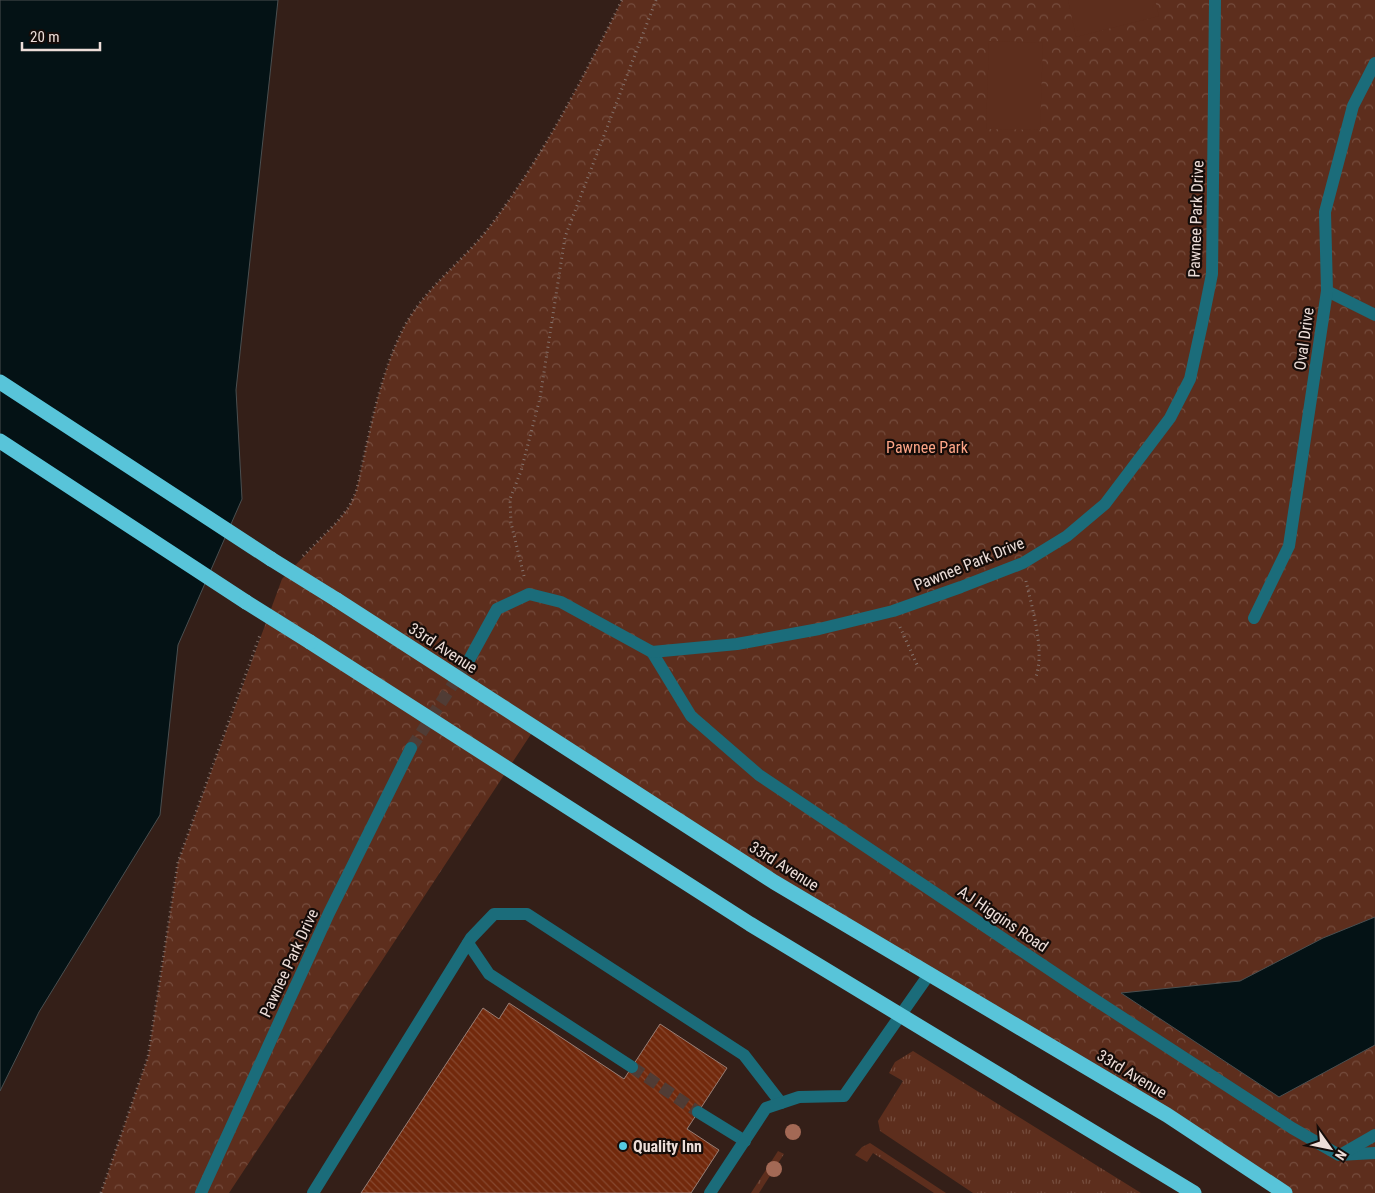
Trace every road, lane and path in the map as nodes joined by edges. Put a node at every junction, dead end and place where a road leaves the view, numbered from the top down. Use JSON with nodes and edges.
{"nodes":[{"id":1,"x":656,"y":0,"type":"edge"},
{"id":2,"x":1215,"y":0,"type":"edge"},
{"id":3,"x":1375,"y":63,"type":"edge"},
{"id":4,"x":1327,"y":291,"type":"junction"},
{"id":5,"x":1375,"y":315,"type":"edge"},
{"id":6,"x":0,"y":382,"type":"edge"},
{"id":7,"x":0,"y":441,"type":"edge"},
{"id":8,"x":1023,"y":563,"type":"junction"},
{"id":9,"x":529,"y":594,"type":"junction"},
{"id":10,"x":893,"y":611,"type":"junction"},
{"id":11,"x":1254,"y":618,"type":"dead end"},
{"id":12,"x":652,"y":652,"type":"junction"},
{"id":13,"x":469,"y":660,"type":"tunnel mouth"},
{"id":14,"x":918,"y":667,"type":"dead end"},
{"id":15,"x":1035,"y":679,"type":"dead end"},
{"id":16,"x":411,"y":748,"type":"tunnel mouth"},
{"id":17,"x":468,"y":943,"type":"junction"},
{"id":18,"x":930,"y":973,"type":"junction"},
{"id":19,"x":900,"y":1016,"type":"junction"},
{"id":20,"x":632,"y":1067,"type":"tunnel mouth"},
{"id":21,"x":781,"y":1103,"type":"junction"},
{"id":22,"x":698,"y":1112,"type":"tunnel mouth"},
{"id":23,"x":1375,"y":1135,"type":"edge"},
{"id":24,"x":745,"y":1140,"type":"junction"},
{"id":25,"x":1375,"y":1153,"type":"edge"},
{"id":26,"x":1339,"y":1155,"type":"junction"},
{"id":27,"x":201,"y":1193,"type":"edge"},
{"id":28,"x":312,"y":1193,"type":"edge"},
{"id":29,"x":710,"y":1193,"type":"edge"},
{"id":30,"x":1194,"y":1193,"type":"edge"},
{"id":31,"x":1285,"y":1193,"type":"edge"}],
"edges":[{"from":1,"to":9,"type":"path"},
{"from":2,"to":8,"type":"street","name":"Pawnee Park Drive"},
{"from":3,"to":4,"type":"street","name":"Oval Drive"},
{"from":4,"to":5,"type":"street"},
{"from":4,"to":11,"type":"street","name":"Oval Drive"},
{"from":6,"to":18,"type":"highway","name":"33rd Avenue","bridge":true},
{"from":7,"to":19,"type":"highway","bridge":true},
{"from":8,"to":10,"type":"street","name":"Pawnee Park Drive"},
{"from":8,"to":15,"type":"path"},
{"from":9,"to":12,"type":"street"},
{"from":9,"to":13,"type":"street"},
{"from":10,"to":12,"type":"street","name":"Pawnee Park Drive"},
{"from":10,"to":14,"type":"path"},
{"from":12,"to":26,"type":"street","name":"AJ Higgins Road"},
{"from":16,"to":27,"type":"street","name":"Pawnee Park Drive"},
{"from":17,"to":20,"type":"street"},
{"from":17,"to":21,"type":"street"},
{"from":17,"to":28,"type":"street"},
{"from":18,"to":19,"type":"street"},
{"from":18,"to":31,"type":"highway","name":"33rd Avenue"},
{"from":19,"to":21,"type":"street"},
{"from":19,"to":30,"type":"highway"},
{"from":21,"to":24,"type":"street"},
{"from":22,"to":24,"type":"street"},
{"from":23,"to":26,"type":"street"},
{"from":24,"to":29,"type":"street"},
{"from":25,"to":26,"type":"street"}]}
